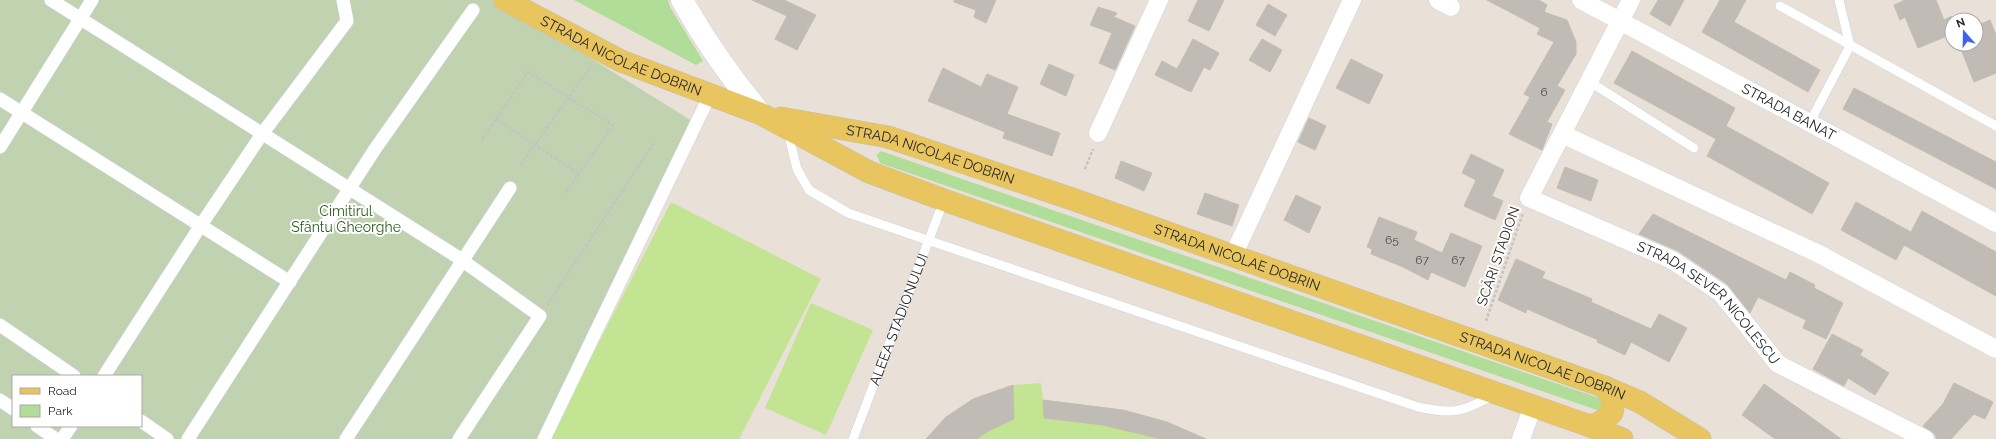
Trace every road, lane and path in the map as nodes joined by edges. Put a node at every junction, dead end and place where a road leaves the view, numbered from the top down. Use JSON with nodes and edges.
{"nodes":[{"id":1,"x":51,"y":0,"type":"edge"},
{"id":2,"x":92,"y":0,"type":"edge"},
{"id":3,"x":343,"y":0,"type":"edge"},
{"id":4,"x":505,"y":0,"type":"edge"},
{"id":5,"x":682,"y":0,"type":"edge"},
{"id":6,"x":1159,"y":0,"type":"edge"},
{"id":7,"x":1352,"y":0,"type":"edge"},
{"id":8,"x":1581,"y":0,"type":"edge"},
{"id":9,"x":1631,"y":0,"type":"edge"},
{"id":10,"x":1839,"y":0,"type":"edge"},
{"id":11,"x":1780,"y":6,"type":"dead end"},
{"id":12,"x":473,"y":10,"type":"dead end"},
{"id":13,"x":80,"y":18,"type":"junction"},
{"id":14,"x":1622,"y":21,"type":"junction"},
{"id":15,"x":1850,"y":46,"type":"junction"},
{"id":16,"x":602,"y":52,"type":"junction"},
{"id":17,"x":1590,"y":82,"type":"junction"},
{"id":18,"x":710,"y":95,"type":"junction"},
{"id":19,"x":568,"y":97,"type":"junction"},
{"id":20,"x":0,"y":99,"type":"edge"},
{"id":21,"x":22,"y":114,"type":"junction"},
{"id":22,"x":761,"y":114,"type":"junction"},
{"id":23,"x":496,"y":119,"type":"junction"},
{"id":24,"x":1810,"y":122,"type":"junction"},
{"id":25,"x":1996,"y":126,"type":"edge"},
{"id":26,"x":787,"y":128,"type":"junction"},
{"id":27,"x":1098,"y":133,"type":"joint"},
{"id":28,"x":262,"y":134,"type":"junction"},
{"id":29,"x":1562,"y":134,"type":"junction"},
{"id":30,"x":888,"y":137,"type":"junction"},
{"id":31,"x":482,"y":139,"type":"dead end"},
{"id":32,"x":655,"y":141,"type":"dead end"},
{"id":33,"x":0,"y":147,"type":"edge"},
{"id":34,"x":1694,"y":148,"type":"dead end"},
{"id":35,"x":520,"y":166,"type":"dead end"},
{"id":36,"x":1085,"y":169,"type":"dead end"},
{"id":37,"x":869,"y":172,"type":"junction"},
{"id":38,"x":579,"y":174,"type":"junction"},
{"id":39,"x":350,"y":188,"type":"junction"},
{"id":40,"x":510,"y":188,"type":"dead end"},
{"id":41,"x":565,"y":194,"type":"dead end"},
{"id":42,"x":1529,"y":198,"type":"junction"},
{"id":43,"x":944,"y":200,"type":"junction"},
{"id":44,"x":1996,"y":223,"type":"edge"},
{"id":45,"x":201,"y":225,"type":"junction"},
{"id":46,"x":929,"y":241,"type":"junction"},
{"id":47,"x":1233,"y":256,"type":"junction"},
{"id":48,"x":463,"y":261,"type":"junction"},
{"id":49,"x":290,"y":282,"type":"junction"},
{"id":50,"x":540,"y":316,"type":"junction"},
{"id":51,"x":1486,"y":321,"type":"dead end"},
{"id":52,"x":0,"y":325,"type":"edge"},
{"id":53,"x":1996,"y":349,"type":"edge"},
{"id":54,"x":73,"y":375,"type":"edge"},
{"id":55,"x":105,"y":375,"type":"edge"},
{"id":56,"x":1605,"y":387,"type":"junction"},
{"id":57,"x":1497,"y":394,"type":"junction"},
{"id":58,"x":0,"y":400,"type":"edge"},
{"id":59,"x":1533,"y":406,"type":"junction"},
{"id":60,"x":12,"y":408,"type":"edge"},
{"id":61,"x":142,"y":422,"type":"edge"},
{"id":62,"x":1590,"y":426,"type":"junction"},
{"id":63,"x":38,"y":427,"type":"edge"},
{"id":64,"x":70,"y":427,"type":"edge"},
{"id":65,"x":56,"y":439,"type":"edge"},
{"id":66,"x":62,"y":439,"type":"edge"},
{"id":67,"x":167,"y":439,"type":"edge"},
{"id":68,"x":188,"y":439,"type":"edge"},
{"id":69,"x":346,"y":439,"type":"edge"},
{"id":70,"x":458,"y":439,"type":"edge"},
{"id":71,"x":544,"y":439,"type":"edge"},
{"id":72,"x":853,"y":439,"type":"edge"},
{"id":73,"x":1521,"y":439,"type":"edge"},
{"id":74,"x":1622,"y":439,"type":"edge"},
{"id":75,"x":1700,"y":439,"type":"edge"},
{"id":76,"x":1925,"y":439,"type":"edge"}],
"edges":[{"from":1,"to":13,"type":"street"},
{"from":2,"to":13,"type":"street"},
{"from":3,"to":28,"type":"street"},
{"from":4,"to":16,"type":"main road","name":"STRADA NICOLAE DOBRIN"},
{"from":5,"to":22,"type":"street"},
{"from":6,"to":27,"type":"street"},
{"from":7,"to":47,"type":"street"},
{"from":8,"to":14,"type":"street","name":"STRADA BANAT"},
{"from":9,"to":14,"type":"street"},
{"from":10,"to":15,"type":"lane"},
{"from":11,"to":15,"type":"lane"},
{"from":12,"to":39,"type":"street"},
{"from":13,"to":21,"type":"street"},
{"from":13,"to":28,"type":"street"},
{"from":14,"to":17,"type":"street"},
{"from":14,"to":24,"type":"street","name":"STRADA BANAT"},
{"from":15,"to":24,"type":"lane"},
{"from":15,"to":25,"type":"lane"},
{"from":16,"to":18,"type":"main road","name":"STRADA NICOLAE DOBRIN"},
{"from":16,"to":19,"type":"path"},
{"from":17,"to":29,"type":"street"},
{"from":17,"to":34,"type":"lane"},
{"from":18,"to":22,"type":"main road","name":"STRADA NICOLAE DOBRIN"},
{"from":18,"to":71,"type":"street"},
{"from":19,"to":23,"type":"path"},
{"from":19,"to":35,"type":"path"},
{"from":19,"to":38,"type":"path"},
{"from":20,"to":21,"type":"street"},
{"from":21,"to":33,"type":"street"},
{"from":21,"to":45,"type":"street"},
{"from":22,"to":26,"type":"main road","name":"STRADA NICOLAE DOBRIN"},
{"from":22,"to":30,"type":"main road","name":"STRADA NICOLAE DOBRIN"},
{"from":23,"to":31,"type":"path"},
{"from":23,"to":38,"type":"path"},
{"from":24,"to":44,"type":"street","name":"STRADA BANAT"},
{"from":26,"to":37,"type":"main road","name":"STRADA NICOLAE DOBRIN"},
{"from":26,"to":46,"type":"lane"},
{"from":27,"to":36,"type":"path"},
{"from":28,"to":39,"type":"street"},
{"from":28,"to":45,"type":"street"},
{"from":29,"to":42,"type":"street"},
{"from":29,"to":53,"type":"street"},
{"from":30,"to":37,"type":"main road"},
{"from":30,"to":47,"type":"main road","name":"STRADA NICOLAE DOBRIN"},
{"from":32,"to":50,"type":"path"},
{"from":37,"to":43,"type":"main road","name":"STRADA NICOLAE DOBRIN"},
{"from":38,"to":41,"type":"path"},
{"from":39,"to":48,"type":"street"},
{"from":39,"to":49,"type":"street"},
{"from":40,"to":48,"type":"street"},
{"from":42,"to":51,"type":"path","name":"SCĂRI STADION"},
{"from":42,"to":76,"type":"street","name":"STRADA SEVER NICOLESCU"},
{"from":43,"to":46,"type":"lane","name":"ALEEA STADIONULUI"},
{"from":43,"to":57,"type":"main road","name":"STRADA NICOLAE DOBRIN"},
{"from":45,"to":49,"type":"street"},
{"from":45,"to":55,"type":"street"},
{"from":46,"to":57,"type":"lane"},
{"from":46,"to":72,"type":"lane","name":"ALEEA STADIONULUI"},
{"from":47,"to":56,"type":"main road","name":"STRADA NICOLAE DOBRIN"},
{"from":48,"to":50,"type":"street"},
{"from":48,"to":69,"type":"street"},
{"from":49,"to":68,"type":"street"},
{"from":50,"to":70,"type":"street"},
{"from":52,"to":54,"type":"street"},
{"from":56,"to":62,"type":"main road"},
{"from":56,"to":75,"type":"main road","name":"STRADA NICOLAE DOBRIN"},
{"from":57,"to":59,"type":"main road","name":"STRADA NICOLAE DOBRIN"},
{"from":58,"to":60,"type":"street"},
{"from":59,"to":62,"type":"main road","name":"STRADA NICOLAE DOBRIN"},
{"from":59,"to":73,"type":"street"},
{"from":61,"to":67,"type":"street"},
{"from":62,"to":74,"type":"main road","name":"STRADA NICOLAE DOBRIN"},
{"from":63,"to":65,"type":"street"},
{"from":64,"to":66,"type":"street"}]}
